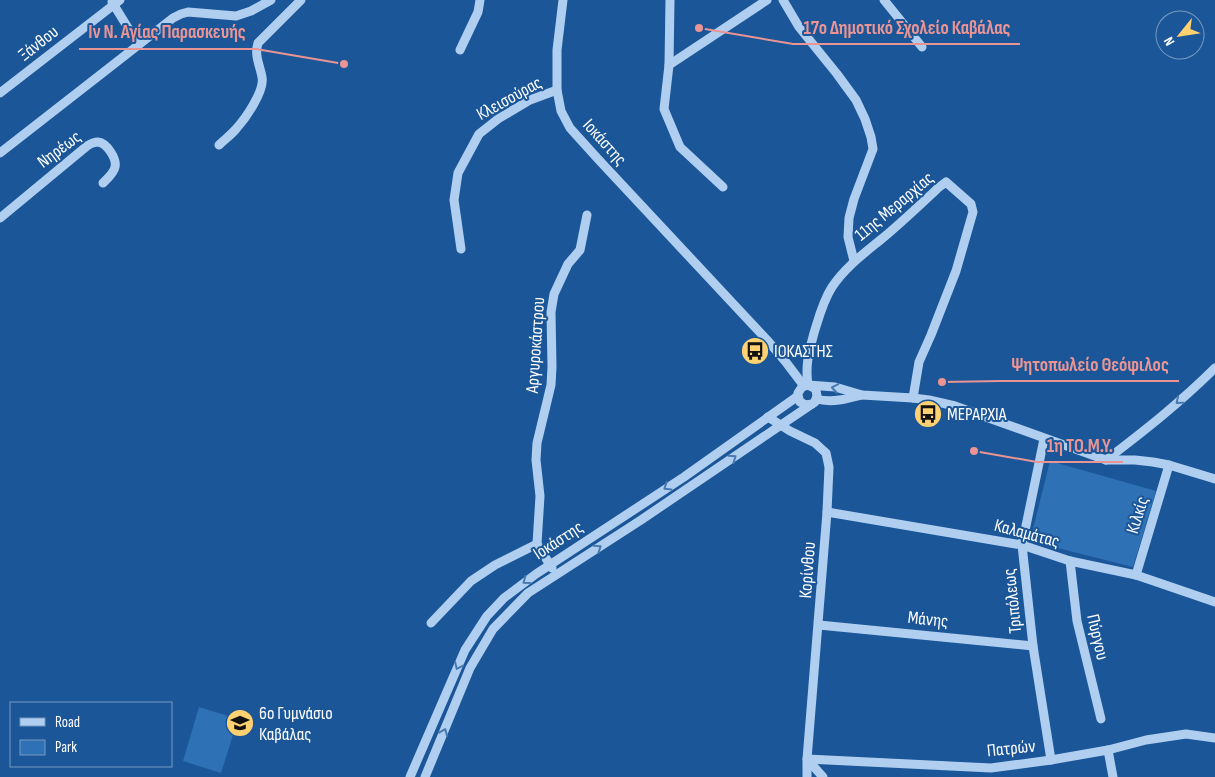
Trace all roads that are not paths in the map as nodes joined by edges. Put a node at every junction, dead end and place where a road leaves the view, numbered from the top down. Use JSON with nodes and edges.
{"nodes":[{"id":1,"x":271,"y":0,"type":"edge"},
{"id":2,"x":301,"y":0,"type":"edge"},
{"id":3,"x":480,"y":0,"type":"edge"},
{"id":4,"x":563,"y":0,"type":"edge"},
{"id":5,"x":670,"y":0,"type":"edge"},
{"id":6,"x":767,"y":0,"type":"edge"},
{"id":7,"x":783,"y":0,"type":"edge"},
{"id":8,"x":884,"y":0,"type":"edge"},
{"id":9,"x":115,"y":2,"type":"edge"},
{"id":10,"x":138,"y":44,"type":"junction"},
{"id":11,"x":922,"y":48,"type":"dead end"},
{"id":12,"x":460,"y":50,"type":"dead end"},
{"id":13,"x":669,"y":65,"type":"junction"},
{"id":14,"x":557,"y":90,"type":"junction"},
{"id":15,"x":0,"y":93,"type":"edge"},
{"id":16,"x":219,"y":145,"type":"dead end"},
{"id":17,"x":0,"y":153,"type":"edge"},
{"id":18,"x":103,"y":183,"type":"dead end"},
{"id":19,"x":723,"y":187,"type":"dead end"},
{"id":20,"x":587,"y":216,"type":"dead end"},
{"id":21,"x":0,"y":218,"type":"edge"},
{"id":22,"x":461,"y":249,"type":"dead end"},
{"id":23,"x":854,"y":262,"type":"junction"},
{"id":24,"x":1215,"y":368,"type":"edge"},
{"id":25,"x":806,"y":386,"type":"junction"},
{"id":26,"x":862,"y":395,"type":"junction"},
{"id":27,"x":798,"y":396,"type":"junction"},
{"id":28,"x":913,"y":398,"type":"junction"},
{"id":29,"x":814,"y":402,"type":"junction"},
{"id":30,"x":768,"y":417,"type":"junction"},
{"id":31,"x":781,"y":425,"type":"junction"},
{"id":32,"x":1044,"y":439,"type":"junction"},
{"id":33,"x":1106,"y":460,"type":"junction"},
{"id":34,"x":1169,"y":465,"type":"junction"},
{"id":35,"x":1215,"y":479,"type":"edge"},
{"id":36,"x":827,"y":512,"type":"junction"},
{"id":37,"x":537,"y":544,"type":"junction"},
{"id":38,"x":1022,"y":545,"type":"junction"},
{"id":39,"x":1070,"y":561,"type":"junction"},
{"id":40,"x":550,"y":564,"type":"junction"},
{"id":41,"x":556,"y":574,"type":"junction"},
{"id":42,"x":1136,"y":575,"type":"junction"},
{"id":43,"x":1215,"y":602,"type":"edge"},
{"id":44,"x":431,"y":623,"type":"dead end"},
{"id":45,"x":819,"y":625,"type":"junction"},
{"id":46,"x":1033,"y":646,"type":"junction"},
{"id":47,"x":1101,"y":719,"type":"dead end"},
{"id":48,"x":1215,"y":738,"type":"edge"},
{"id":49,"x":1108,"y":750,"type":"junction"},
{"id":50,"x":807,"y":759,"type":"junction"},
{"id":51,"x":1051,"y":760,"type":"junction"},
{"id":52,"x":410,"y":777,"type":"edge"},
{"id":53,"x":425,"y":777,"type":"edge"},
{"id":54,"x":806,"y":777,"type":"edge"},
{"id":55,"x":822,"y":777,"type":"edge"},
{"id":56,"x":1113,"y":777,"type":"edge"}],
"edges":[{"from":1,"to":10,"type":"street"},
{"from":2,"to":16,"type":"street"},
{"from":3,"to":12,"type":"street"},
{"from":4,"to":14,"type":"street","name":"Ιοκάστης"},
{"from":5,"to":13,"type":"street"},
{"from":6,"to":13,"type":"street"},
{"from":7,"to":23,"type":"street"},
{"from":8,"to":11,"type":"street"},
{"from":9,"to":10,"type":"street"},
{"from":9,"to":15,"type":"street","name":"Ξάνθου"},
{"from":10,"to":17,"type":"street"},
{"from":13,"to":19,"type":"street"},
{"from":14,"to":22,"type":"street","name":"Κλεισούρας"},
{"from":14,"to":25,"type":"street","name":"Ιοκάστης"},
{"from":18,"to":21,"type":"street","name":"Νηρέως"},
{"from":20,"to":37,"type":"street","name":"Αργυροκάστρου"},
{"from":23,"to":25,"type":"street","name":"11ης Μεραρχίας"},
{"from":23,"to":28,"type":"street","name":"11ης Μεραρχίας"},
{"from":24,"to":33,"type":"street","one_way":true},
{"from":26,"to":25,"type":"street","one_way":true},
{"from":25,"to":27,"type":"street"},
{"from":25,"to":29,"type":"street"},
{"from":26,"to":28,"type":"street"},
{"from":26,"to":29,"type":"street"},
{"from":27,"to":29,"type":"street"},
{"from":27,"to":30,"type":"street","name":"Ιοκάστης"},
{"from":28,"to":32,"type":"street"},
{"from":29,"to":31,"type":"street","name":"Ιοκάστης"},
{"from":30,"to":31,"type":"street","name":"Κορίνθου"},
{"from":30,"to":40,"type":"street","name":"Ιοκάστης","one_way":true},
{"from":31,"to":36,"type":"street","name":"Κορίνθου"},
{"from":41,"to":31,"type":"street","name":"Ιοκάστης","one_way":true},
{"from":32,"to":33,"type":"street"},
{"from":32,"to":38,"type":"street","name":"Τριπόλεως"},
{"from":33,"to":34,"type":"street"},
{"from":34,"to":35,"type":"street"},
{"from":34,"to":42,"type":"street","name":"Κιλκίς"},
{"from":36,"to":38,"type":"street","name":"Καλαμάτας"},
{"from":36,"to":45,"type":"street","name":"Κορίνθου"},
{"from":37,"to":40,"type":"street"},
{"from":37,"to":44,"type":"street"},
{"from":38,"to":39,"type":"street","name":"Καλαμάτας"},
{"from":38,"to":46,"type":"street","name":"Τριπόλεως"},
{"from":39,"to":42,"type":"street","name":"Καλαμάτας"},
{"from":39,"to":47,"type":"street","name":"Πύργου"},
{"from":40,"to":41,"type":"street"},
{"from":40,"to":52,"type":"street","name":"Ιοκάστης","one_way":true},
{"from":53,"to":41,"type":"street","name":"Ιοκάστης","one_way":true},
{"from":42,"to":43,"type":"street","name":"Καλαμάτας"},
{"from":45,"to":46,"type":"street","name":"Μάνης"},
{"from":45,"to":50,"type":"street","name":"Κορίνθου"},
{"from":46,"to":51,"type":"street","name":"Τριπόλεως"},
{"from":48,"to":49,"type":"street","name":"Πατρών"},
{"from":49,"to":51,"type":"street","name":"Πατρών"},
{"from":49,"to":56,"type":"street"},
{"from":50,"to":51,"type":"street","name":"Πατρών"},
{"from":50,"to":54,"type":"street","name":"Κορίνθου"},
{"from":50,"to":55,"type":"street"}]}
